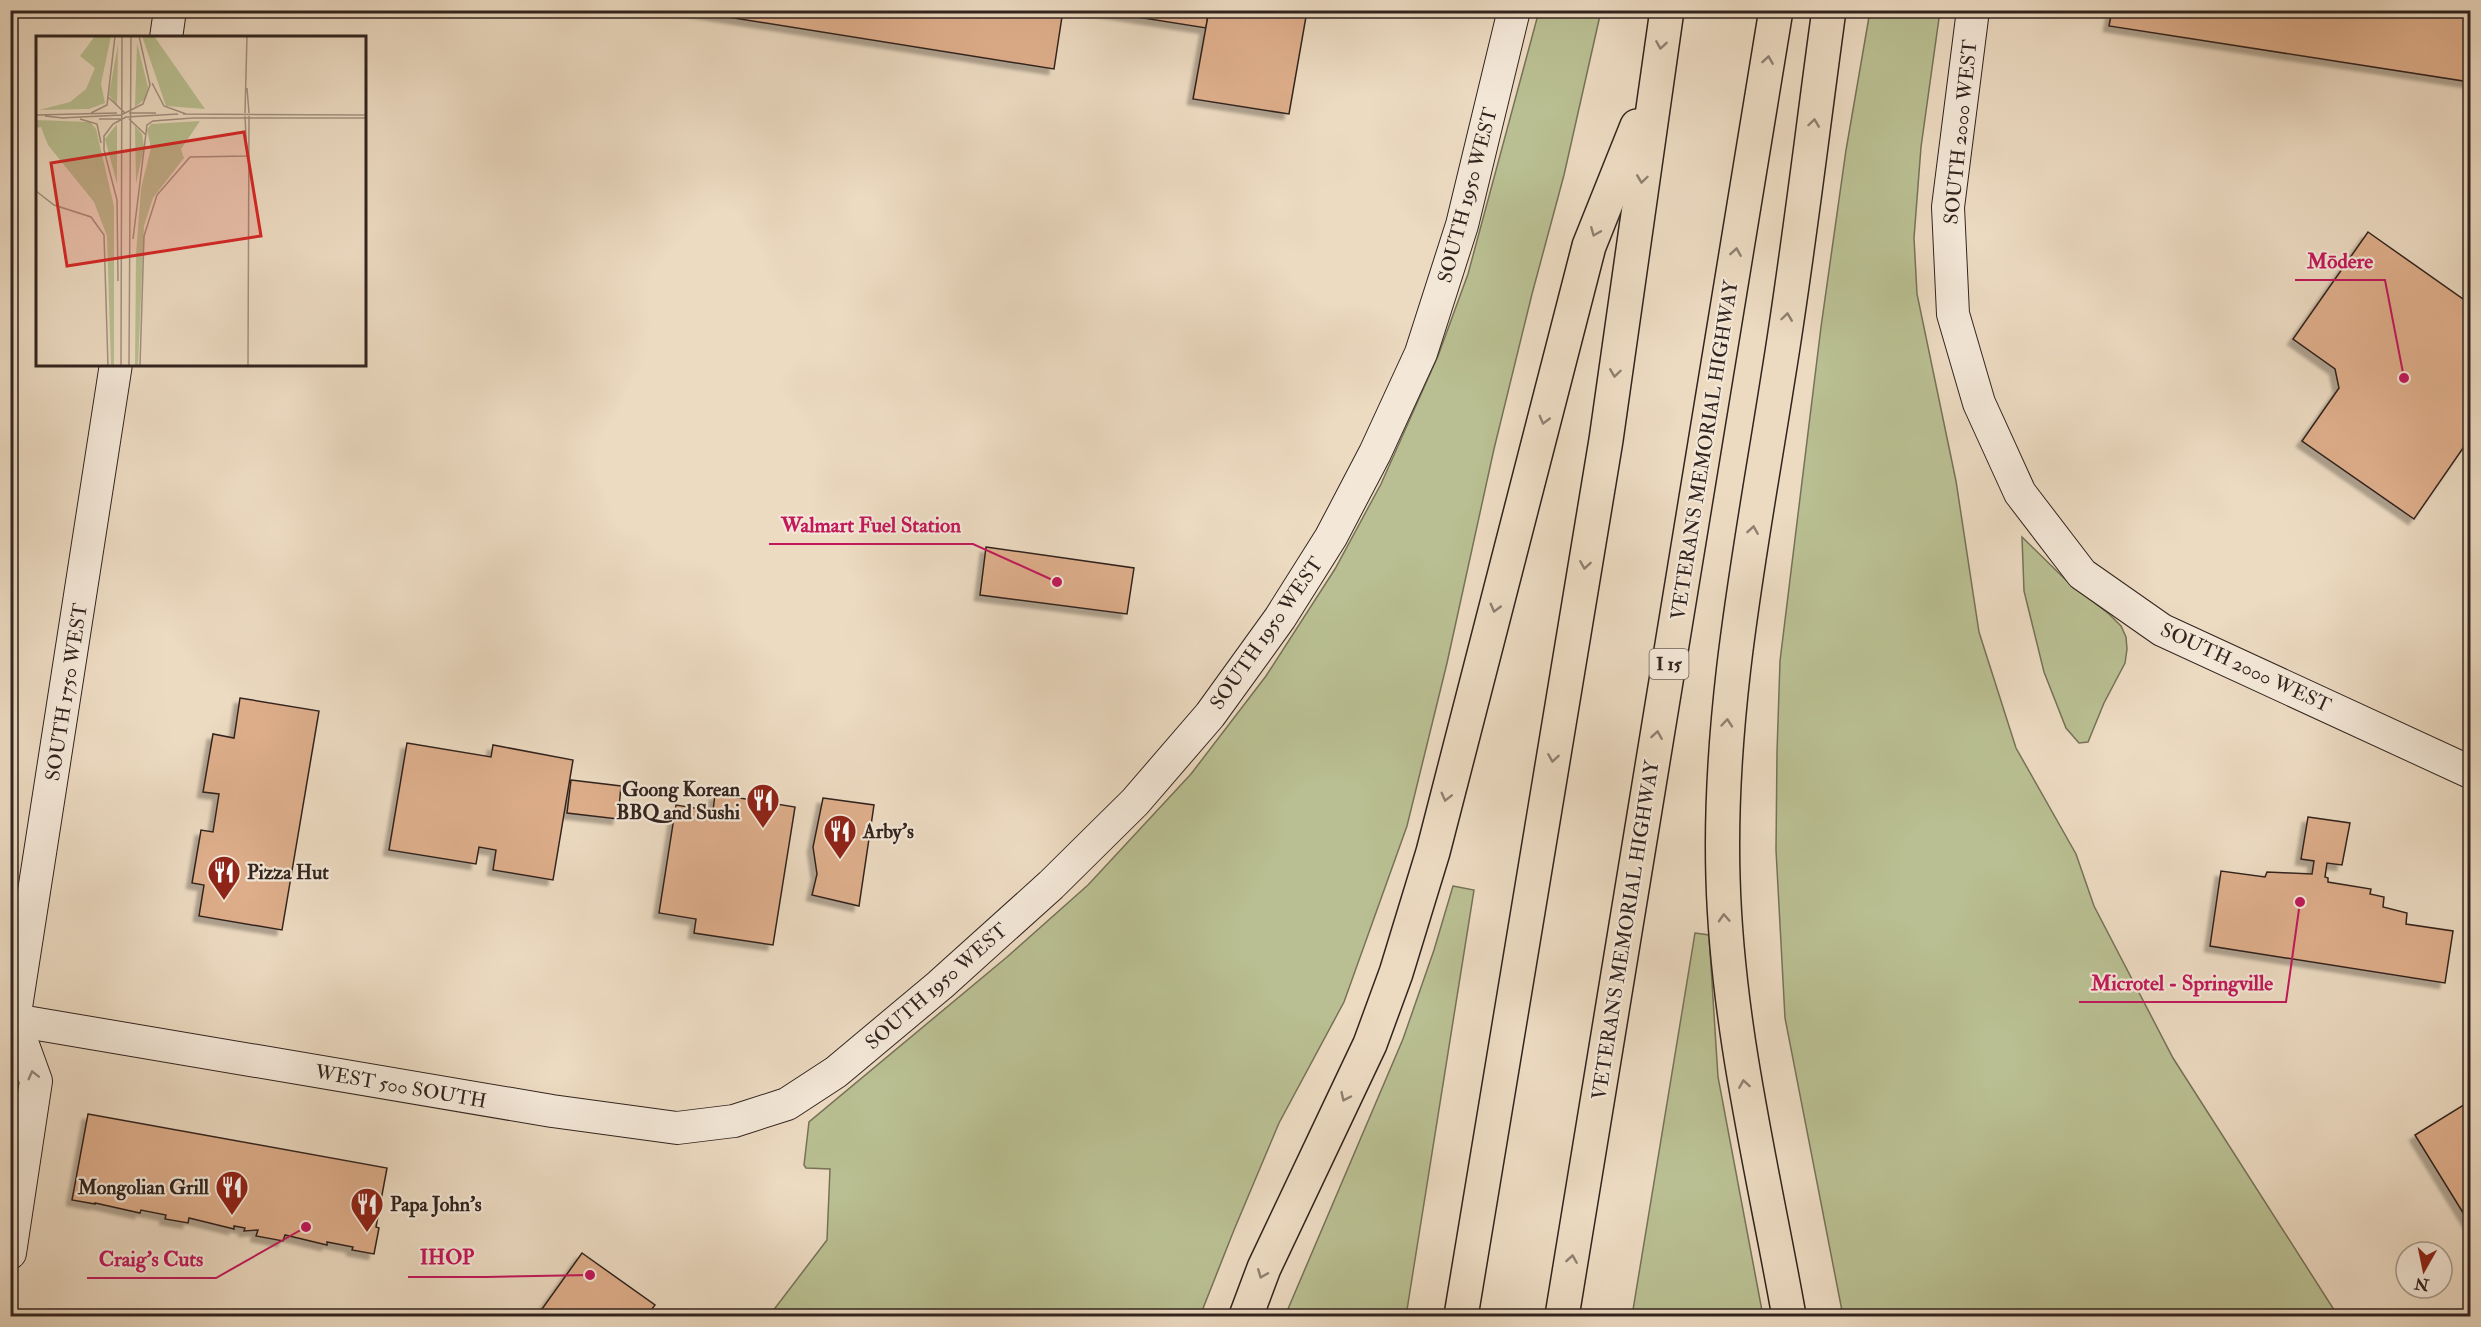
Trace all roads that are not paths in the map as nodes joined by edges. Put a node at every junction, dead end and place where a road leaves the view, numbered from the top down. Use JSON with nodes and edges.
{"nodes":[{"id":1,"x":170,"y":10,"type":"edge"},
{"id":2,"x":1514,"y":10,"type":"edge"},
{"id":3,"x":1667,"y":10,"type":"edge"},
{"id":4,"x":1776,"y":10,"type":"edge"},
{"id":5,"x":1829,"y":10,"type":"edge"},
{"id":6,"x":1973,"y":10,"type":"edge"},
{"id":7,"x":166,"y":36,"type":"edge"},
{"id":8,"x":1656,"y":80,"type":"junction"},
{"id":9,"x":116,"y":366,"type":"edge"},
{"id":10,"x":2470,"y":772,"type":"edge"},
{"id":11,"x":12,"y":1022,"type":"edge"},
{"id":12,"x":787,"y":1104,"type":"joint"},
{"id":13,"x":1755,"y":1142,"type":"junction"},
{"id":14,"x":10,"y":1253,"type":"edge"},
{"id":15,"x":1246,"y":1317,"type":"edge"},
{"id":16,"x":1461,"y":1317,"type":"edge"},
{"id":17,"x":1562,"y":1317,"type":"edge"},
{"id":18,"x":1789,"y":1317,"type":"edge"},
{"id":19,"x":1803,"y":1317,"type":"edge"}],
"edges":[{"from":1,"to":7,"type":"street"},
{"from":2,"to":12,"type":"street","name":"SOUTH 1950 WEST"},
{"from":3,"to":8,"type":"highway","one_way":true},
{"from":17,"to":4,"type":"highway","name":"VETERANS MEMORIAL HIGHWAY","number":"I 15","one_way":true},
{"from":13,"to":5,"type":"highway","one_way":true},
{"from":6,"to":10,"type":"street","name":"SOUTH 2000 WEST"},
{"from":8,"to":15,"type":"highway","one_way":true},
{"from":8,"to":16,"type":"highway","one_way":true},
{"from":9,"to":11,"type":"street","name":"SOUTH 1750 WEST"},
{"from":11,"to":12,"type":"street","name":"WEST 500 SOUTH"},
{"from":14,"to":11,"type":"street","one_way":true},
{"from":13,"to":18,"type":"highway"},
{"from":13,"to":19,"type":"highway"}]}
